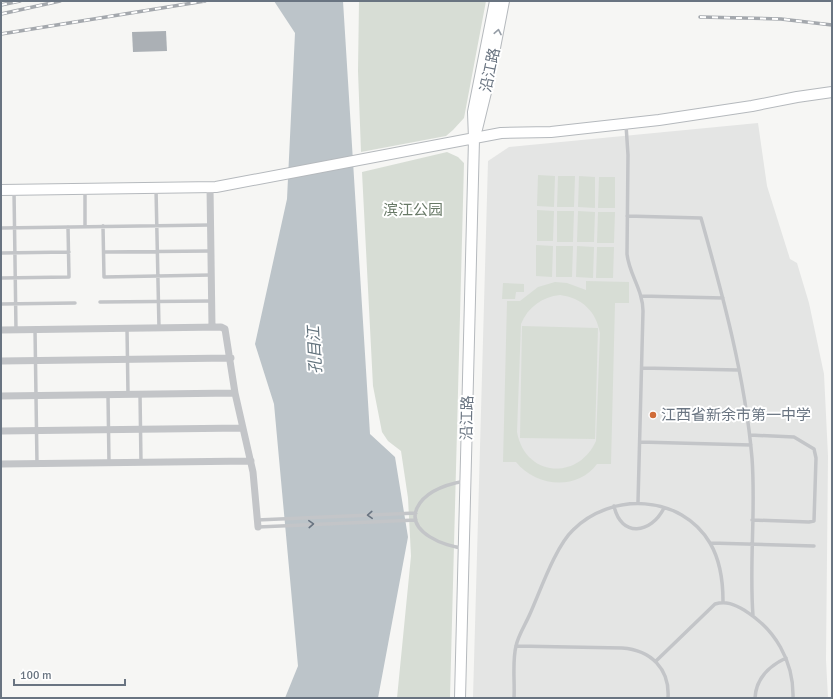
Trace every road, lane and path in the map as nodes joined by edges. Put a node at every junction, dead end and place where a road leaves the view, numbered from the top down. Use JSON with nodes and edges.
{"nodes":[{"id":1,"x":495,"y":1,"type":"edge"},
{"id":2,"x":504,"y":1,"type":"edge"},
{"id":3,"x":832,"y":92,"type":"edge"},
{"id":4,"x":626,"y":124,"type":"junction"},
{"id":5,"x":474,"y":139,"type":"junction"},
{"id":6,"x":210,"y":187,"type":"junction"},
{"id":7,"x":156,"y":188,"type":"junction"},
{"id":8,"x":85,"y":189,"type":"junction"},
{"id":9,"x":1,"y":190,"type":"edge"},
{"id":10,"x":14,"y":190,"type":"junction"},
{"id":11,"x":627,"y":216,"type":"junction"},
{"id":12,"x":210,"y":225,"type":"junction"},
{"id":13,"x":103,"y":226,"type":"junction"},
{"id":14,"x":157,"y":226,"type":"junction"},
{"id":15,"x":68,"y":227,"type":"junction"},
{"id":16,"x":85,"y":227,"type":"junction"},
{"id":17,"x":1,"y":228,"type":"edge"},
{"id":18,"x":14,"y":228,"type":"junction"},
{"id":19,"x":211,"y":250,"type":"junction"},
{"id":20,"x":157,"y":251,"type":"junction"},
{"id":21,"x":69,"y":252,"type":"junction"},
{"id":22,"x":104,"y":252,"type":"junction"},
{"id":23,"x":1,"y":253,"type":"edge"},
{"id":24,"x":15,"y":253,"type":"junction"},
{"id":25,"x":211,"y":275,"type":"junction"},
{"id":26,"x":158,"y":276,"type":"junction"},
{"id":27,"x":1,"y":278,"type":"edge"},
{"id":28,"x":15,"y":278,"type":"junction"},
{"id":29,"x":641,"y":296,"type":"junction"},
{"id":30,"x":723,"y":298,"type":"junction"},
{"id":31,"x":212,"y":301,"type":"junction"},
{"id":32,"x":100,"y":302,"type":"dead end"},
{"id":33,"x":158,"y":302,"type":"junction"},
{"id":34,"x":75,"y":303,"type":"dead end"},
{"id":35,"x":1,"y":304,"type":"edge"},
{"id":36,"x":16,"y":304,"type":"junction"},
{"id":37,"x":212,"y":327,"type":"junction"},
{"id":38,"x":127,"y":328,"type":"junction"},
{"id":39,"x":159,"y":328,"type":"junction"},
{"id":40,"x":35,"y":329,"type":"junction"},
{"id":41,"x":1,"y":330,"type":"edge"},
{"id":42,"x":16,"y":330,"type":"junction"},
{"id":43,"x":231,"y":358,"type":"junction"},
{"id":44,"x":127,"y":360,"type":"junction"},
{"id":45,"x":1,"y":361,"type":"edge"},
{"id":46,"x":36,"y":361,"type":"junction"},
{"id":47,"x":642,"y":368,"type":"junction"},
{"id":48,"x":738,"y":370,"type":"junction"},
{"id":49,"x":236,"y":393,"type":"junction"},
{"id":50,"x":128,"y":394,"type":"junction"},
{"id":51,"x":140,"y":394,"type":"junction"},
{"id":52,"x":108,"y":395,"type":"junction"},
{"id":53,"x":1,"y":396,"type":"edge"},
{"id":54,"x":36,"y":396,"type":"junction"},
{"id":55,"x":243,"y":428,"type":"junction"},
{"id":56,"x":109,"y":429,"type":"junction"},
{"id":57,"x":141,"y":429,"type":"junction"},
{"id":58,"x":37,"y":430,"type":"junction"},
{"id":59,"x":1,"y":431,"type":"edge"},
{"id":60,"x":750,"y":435,"type":"junction"},
{"id":61,"x":640,"y":442,"type":"junction"},
{"id":62,"x":751,"y":445,"type":"junction"},
{"id":63,"x":251,"y":461,"type":"junction"},
{"id":64,"x":109,"y":463,"type":"junction"},
{"id":65,"x":141,"y":463,"type":"junction"},
{"id":66,"x":1,"y":464,"type":"edge"},
{"id":67,"x":37,"y":464,"type":"junction"},
{"id":68,"x":466,"y":481,"type":"junction"},
{"id":69,"x":638,"y":502,"type":"junction"},
{"id":70,"x":614,"y":506,"type":"junction"},
{"id":71,"x":664,"y":508,"type":"junction"},
{"id":72,"x":416,"y":513,"type":"junction"},
{"id":73,"x":416,"y":520,"type":"junction"},
{"id":74,"x":752,"y":520,"type":"junction"},
{"id":75,"x":257,"y":524,"type":"junction"},
{"id":76,"x":710,"y":543,"type":"junction"},
{"id":77,"x":752,"y":544,"type":"junction"},
{"id":78,"x":814,"y":546,"type":"dead end"},
{"id":79,"x":464,"y":548,"type":"junction"},
{"id":80,"x":724,"y":601,"type":"junction"},
{"id":81,"x":753,"y":616,"type":"junction"},
{"id":82,"x":516,"y":646,"type":"junction"},
{"id":83,"x":786,"y":658,"type":"junction"},
{"id":84,"x":656,"y":661,"type":"junction"},
{"id":85,"x":460,"y":698,"type":"edge"},
{"id":86,"x":514,"y":698,"type":"edge"},
{"id":87,"x":668,"y":698,"type":"edge"},
{"id":88,"x":756,"y":698,"type":"edge"},
{"id":89,"x":793,"y":698,"type":"edge"}],
"edges":[{"from":1,"to":5,"type":"street","name":"沿江路"},
{"from":5,"to":2,"type":"street","name":"沿江路","one_way":true},
{"from":3,"to":4,"type":"street"},
{"from":4,"to":5,"type":"street"},
{"from":4,"to":11,"type":"lane"},
{"from":5,"to":6,"type":"street"},
{"from":5,"to":68,"type":"street","name":"沿江路"},
{"from":6,"to":7,"type":"street"},
{"from":6,"to":12,"type":"street"},
{"from":7,"to":8,"type":"street"},
{"from":7,"to":14,"type":"lane"},
{"from":8,"to":10,"type":"street"},
{"from":8,"to":16,"type":"lane"},
{"from":9,"to":10,"type":"street"},
{"from":10,"to":18,"type":"lane"},
{"from":11,"to":29,"type":"lane"},
{"from":11,"to":30,"type":"lane"},
{"from":12,"to":14,"type":"lane"},
{"from":12,"to":19,"type":"street"},
{"from":13,"to":14,"type":"lane"},
{"from":13,"to":16,"type":"lane"},
{"from":13,"to":22,"type":"lane"},
{"from":14,"to":20,"type":"lane"},
{"from":15,"to":16,"type":"lane"},
{"from":15,"to":18,"type":"lane"},
{"from":15,"to":21,"type":"lane"},
{"from":17,"to":18,"type":"lane"},
{"from":18,"to":24,"type":"lane"},
{"from":19,"to":20,"type":"lane"},
{"from":19,"to":25,"type":"street"},
{"from":20,"to":22,"type":"lane"},
{"from":20,"to":26,"type":"lane"},
{"from":21,"to":24,"type":"lane"},
{"from":21,"to":28,"type":"lane"},
{"from":22,"to":26,"type":"lane"},
{"from":23,"to":24,"type":"lane"},
{"from":24,"to":28,"type":"lane"},
{"from":25,"to":26,"type":"lane"},
{"from":25,"to":31,"type":"street"},
{"from":26,"to":33,"type":"lane"},
{"from":27,"to":28,"type":"lane"},
{"from":28,"to":36,"type":"lane"},
{"from":29,"to":30,"type":"lane"},
{"from":29,"to":47,"type":"lane"},
{"from":30,"to":48,"type":"lane"},
{"from":31,"to":33,"type":"lane"},
{"from":31,"to":37,"type":"street"},
{"from":32,"to":33,"type":"lane"},
{"from":33,"to":39,"type":"lane"},
{"from":34,"to":36,"type":"lane"},
{"from":35,"to":36,"type":"lane"},
{"from":36,"to":42,"type":"lane"},
{"from":37,"to":39,"type":"street"},
{"from":37,"to":43,"type":"street"},
{"from":38,"to":39,"type":"street"},
{"from":38,"to":40,"type":"street"},
{"from":38,"to":44,"type":"lane"},
{"from":40,"to":42,"type":"street"},
{"from":40,"to":46,"type":"lane"},
{"from":41,"to":42,"type":"street"},
{"from":43,"to":44,"type":"street"},
{"from":43,"to":49,"type":"street"},
{"from":44,"to":46,"type":"street"},
{"from":44,"to":50,"type":"lane"},
{"from":45,"to":46,"type":"street"},
{"from":46,"to":54,"type":"lane"},
{"from":47,"to":48,"type":"lane"},
{"from":47,"to":61,"type":"lane"},
{"from":48,"to":60,"type":"lane"},
{"from":49,"to":51,"type":"street"},
{"from":49,"to":55,"type":"street"},
{"from":50,"to":51,"type":"street"},
{"from":50,"to":52,"type":"street"},
{"from":51,"to":57,"type":"lane"},
{"from":52,"to":54,"type":"street"},
{"from":52,"to":56,"type":"lane"},
{"from":53,"to":54,"type":"street"},
{"from":54,"to":58,"type":"lane"},
{"from":55,"to":57,"type":"street"},
{"from":55,"to":63,"type":"street"},
{"from":56,"to":57,"type":"street"},
{"from":56,"to":58,"type":"street"},
{"from":56,"to":64,"type":"lane"},
{"from":57,"to":65,"type":"lane"},
{"from":58,"to":59,"type":"street"},
{"from":58,"to":67,"type":"lane"},
{"from":60,"to":62,"type":"lane"},
{"from":60,"to":74,"type":"lane"},
{"from":61,"to":62,"type":"lane"},
{"from":61,"to":69,"type":"lane"},
{"from":62,"to":74,"type":"lane"},
{"from":63,"to":65,"type":"street"},
{"from":63,"to":75,"type":"street"},
{"from":64,"to":65,"type":"street"},
{"from":64,"to":67,"type":"street"},
{"from":66,"to":67,"type":"street"},
{"from":68,"to":72,"type":"lane"},
{"from":68,"to":79,"type":"street","name":"沿江路"},
{"from":69,"to":70,"type":"lane"},
{"from":69,"to":71,"type":"lane"},
{"from":70,"to":71,"type":"lane"},
{"from":70,"to":82,"type":"lane"},
{"from":71,"to":76,"type":"lane"},
{"from":72,"to":73,"type":"lane"},
{"from":72,"to":75,"type":"lane","one_way":true},
{"from":75,"to":73,"type":"lane","one_way":true},
{"from":73,"to":79,"type":"lane"},
{"from":74,"to":77,"type":"lane"},
{"from":76,"to":77,"type":"lane"},
{"from":76,"to":80,"type":"lane"},
{"from":77,"to":78,"type":"lane"},
{"from":77,"to":81,"type":"lane"},
{"from":79,"to":85,"type":"street","name":"沿江路"},
{"from":80,"to":81,"type":"lane"},
{"from":80,"to":84,"type":"lane"},
{"from":81,"to":83,"type":"lane"},
{"from":82,"to":84,"type":"lane"},
{"from":82,"to":86,"type":"lane"},
{"from":83,"to":88,"type":"lane"},
{"from":83,"to":89,"type":"lane"},
{"from":84,"to":87,"type":"lane"}]}
